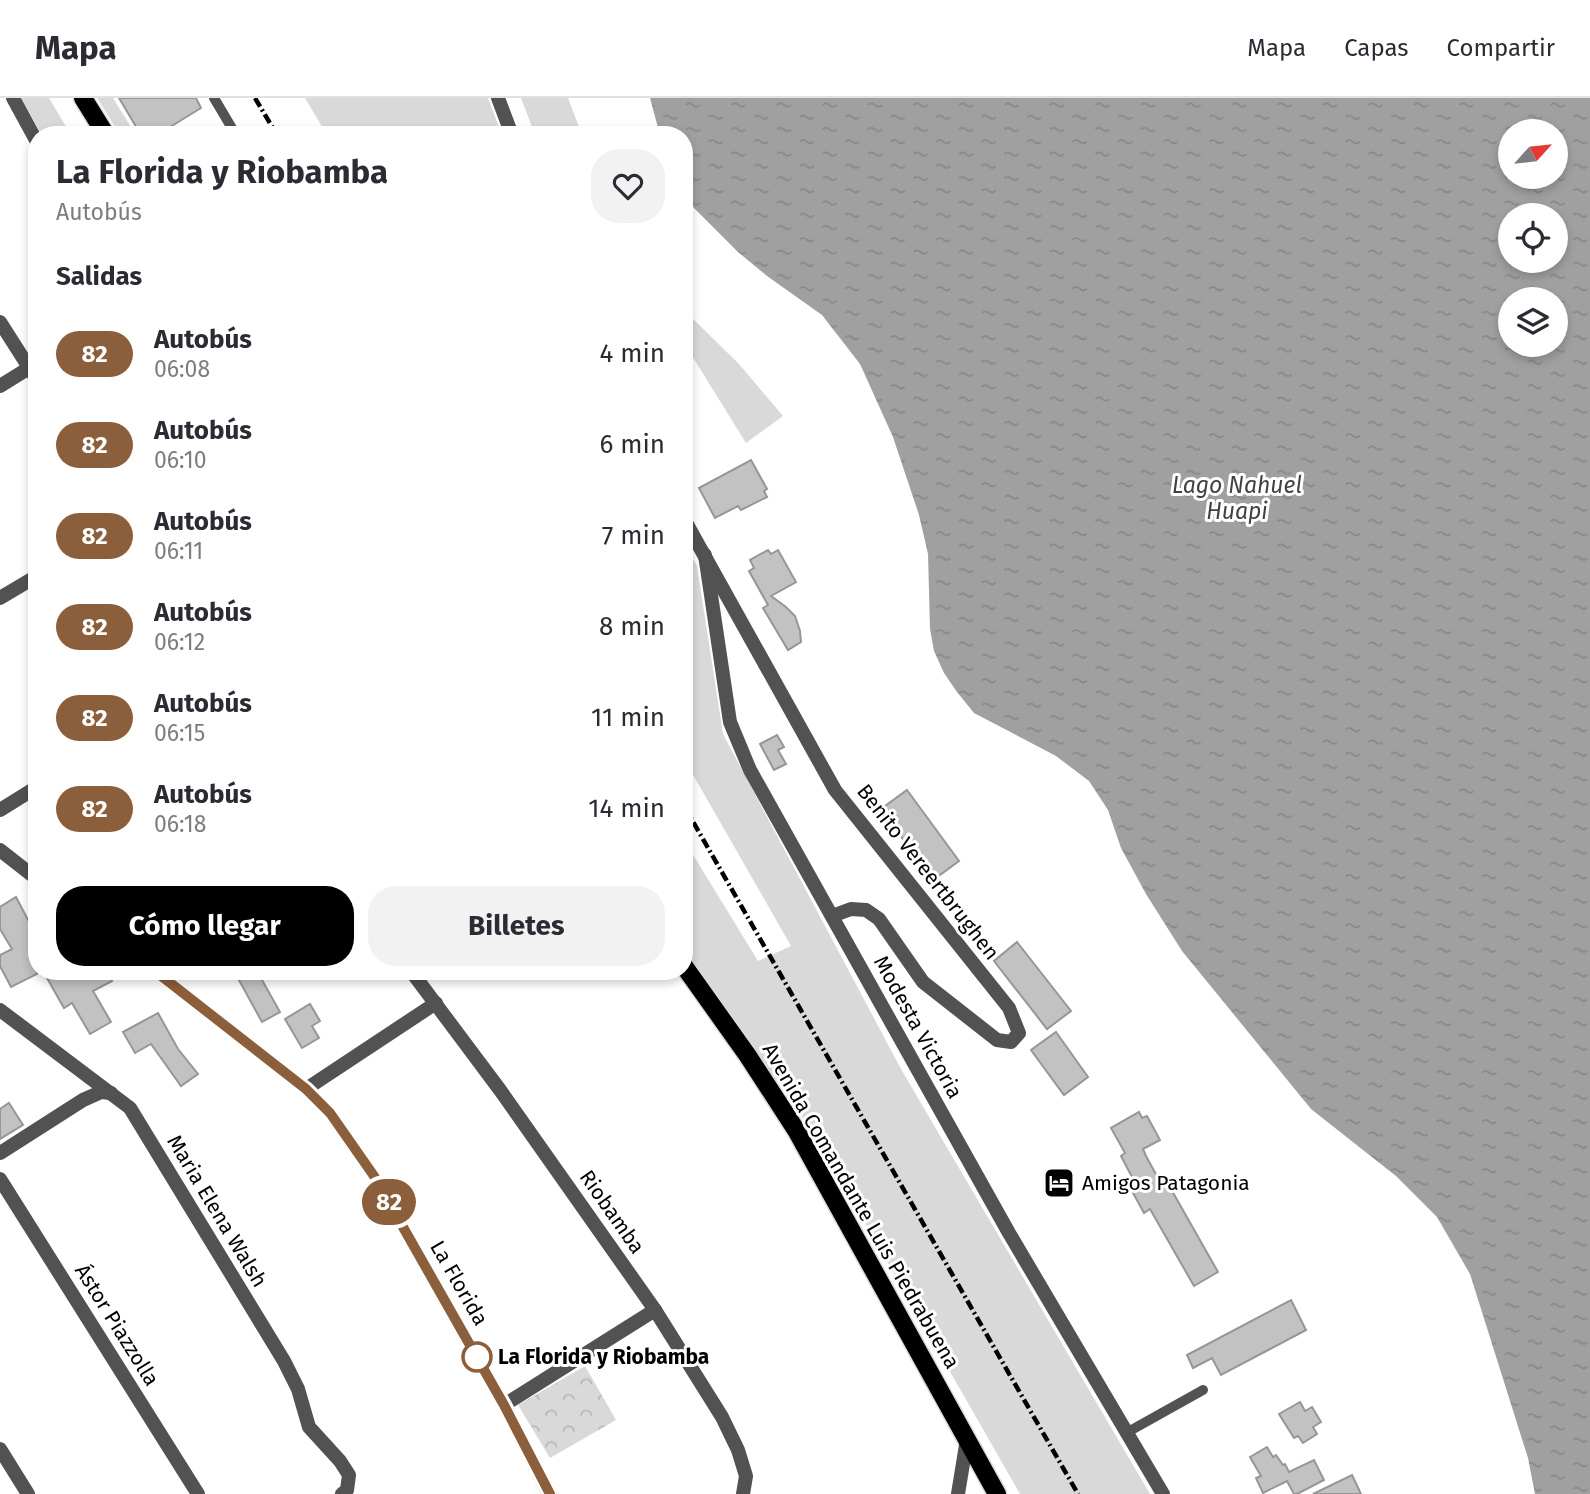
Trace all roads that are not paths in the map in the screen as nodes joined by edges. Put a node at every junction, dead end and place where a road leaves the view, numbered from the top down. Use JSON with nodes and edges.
{"nodes":[{"id":1,"x":13,"y":98,"type":"edge"},
{"id":2,"x":83,"y":98,"type":"edge"},
{"id":3,"x":214,"y":98,"type":"edge"},
{"id":4,"x":498,"y":98,"type":"edge"},
{"id":5,"x":28,"y":126,"type":"edge"},
{"id":6,"x":100,"y":126,"type":"edge"},
{"id":7,"x":231,"y":126,"type":"edge"},
{"id":8,"x":509,"y":126,"type":"edge"},
{"id":9,"x":0,"y":322,"type":"edge"},
{"id":10,"x":28,"y":366,"type":"edge"},
{"id":11,"x":28,"y":376,"type":"edge"},
{"id":12,"x":0,"y":386,"type":"edge"},
{"id":13,"x":693,"y":534,"type":"edge"},
{"id":14,"x":705,"y":555,"type":"junction"},
{"id":15,"x":28,"y":581,"type":"edge"},
{"id":16,"x":0,"y":598,"type":"edge"},
{"id":17,"x":28,"y":793,"type":"edge"},
{"id":18,"x":0,"y":810,"type":"edge"},
{"id":19,"x":0,"y":850,"type":"edge"},
{"id":20,"x":28,"y":872,"type":"edge"},
{"id":21,"x":832,"y":916,"type":"junction"},
{"id":22,"x":693,"y":979,"type":"edge"},
{"id":23,"x":167,"y":980,"type":"edge"},
{"id":24,"x":418,"y":980,"type":"edge"},
{"id":25,"x":436,"y":1003,"type":"junction"},
{"id":26,"x":0,"y":1010,"type":"edge"},
{"id":27,"x":306,"y":1089,"type":"junction"},
{"id":28,"x":111,"y":1093,"type":"junction"},
{"id":29,"x":0,"y":1153,"type":"edge"},
{"id":30,"x":0,"y":1179,"type":"edge"},
{"id":31,"x":655,"y":1310,"type":"junction"},
{"id":32,"x":1203,"y":1390,"type":"dead end"},
{"id":33,"x":504,"y":1405,"type":"junction"},
{"id":34,"x":1126,"y":1433,"type":"junction"},
{"id":35,"x":968,"y":1439,"type":"junction"},
{"id":36,"x":0,"y":1449,"type":"edge"},
{"id":37,"x":28,"y":1494,"type":"edge"},
{"id":38,"x":198,"y":1494,"type":"edge"},
{"id":39,"x":342,"y":1494,"type":"edge"},
{"id":40,"x":550,"y":1494,"type":"edge"},
{"id":41,"x":743,"y":1494,"type":"edge"},
{"id":42,"x":958,"y":1494,"type":"edge"},
{"id":43,"x":998,"y":1494,"type":"edge"},
{"id":44,"x":1163,"y":1494,"type":"edge"}],
"edges":[{"from":1,"to":5,"type":"street"},
{"from":2,"to":6,"type":"main road"},
{"from":3,"to":7,"type":"lane"},
{"from":4,"to":8,"type":"street"},
{"from":9,"to":10,"type":"street"},
{"from":11,"to":12,"type":"street"},
{"from":13,"to":14,"type":"street","name":"Benito Vereertbrughen"},
{"from":14,"to":21,"type":"street","name":"Modesta Victoria"},
{"from":14,"to":21,"type":"street","name":"Benito Vereertbrughen"},
{"from":15,"to":16,"type":"street"},
{"from":17,"to":18,"type":"street"},
{"from":19,"to":20,"type":"street"},
{"from":21,"to":34,"type":"street","name":"Modesta Victoria"},
{"from":22,"to":35,"type":"main road","name":"Avenida Comandante Luis Piedrabuena"},
{"from":23,"to":27,"type":"street","name":"La Florida"},
{"from":24,"to":25,"type":"street","name":"Riobamba"},
{"from":25,"to":27,"type":"street"},
{"from":25,"to":31,"type":"street","name":"Riobamba"},
{"from":26,"to":28,"type":"street","name":"Maria Elena Walsh"},
{"from":27,"to":33,"type":"street","name":"La Florida"},
{"from":28,"to":29,"type":"street"},
{"from":28,"to":39,"type":"street","name":"Maria Elena Walsh"},
{"from":30,"to":38,"type":"street","name":"Ástor Piazzolla"},
{"from":31,"to":33,"type":"street"},
{"from":31,"to":41,"type":"street","name":"Riobamba"},
{"from":32,"to":34,"type":"lane"},
{"from":33,"to":40,"type":"street","name":"La Florida"},
{"from":34,"to":44,"type":"street","name":"Modesta Victoria"},
{"from":35,"to":42,"type":"street"},
{"from":35,"to":43,"type":"main road","name":"Avenida Comandante Luis Piedrabuena"},
{"from":36,"to":37,"type":"street"}]}
